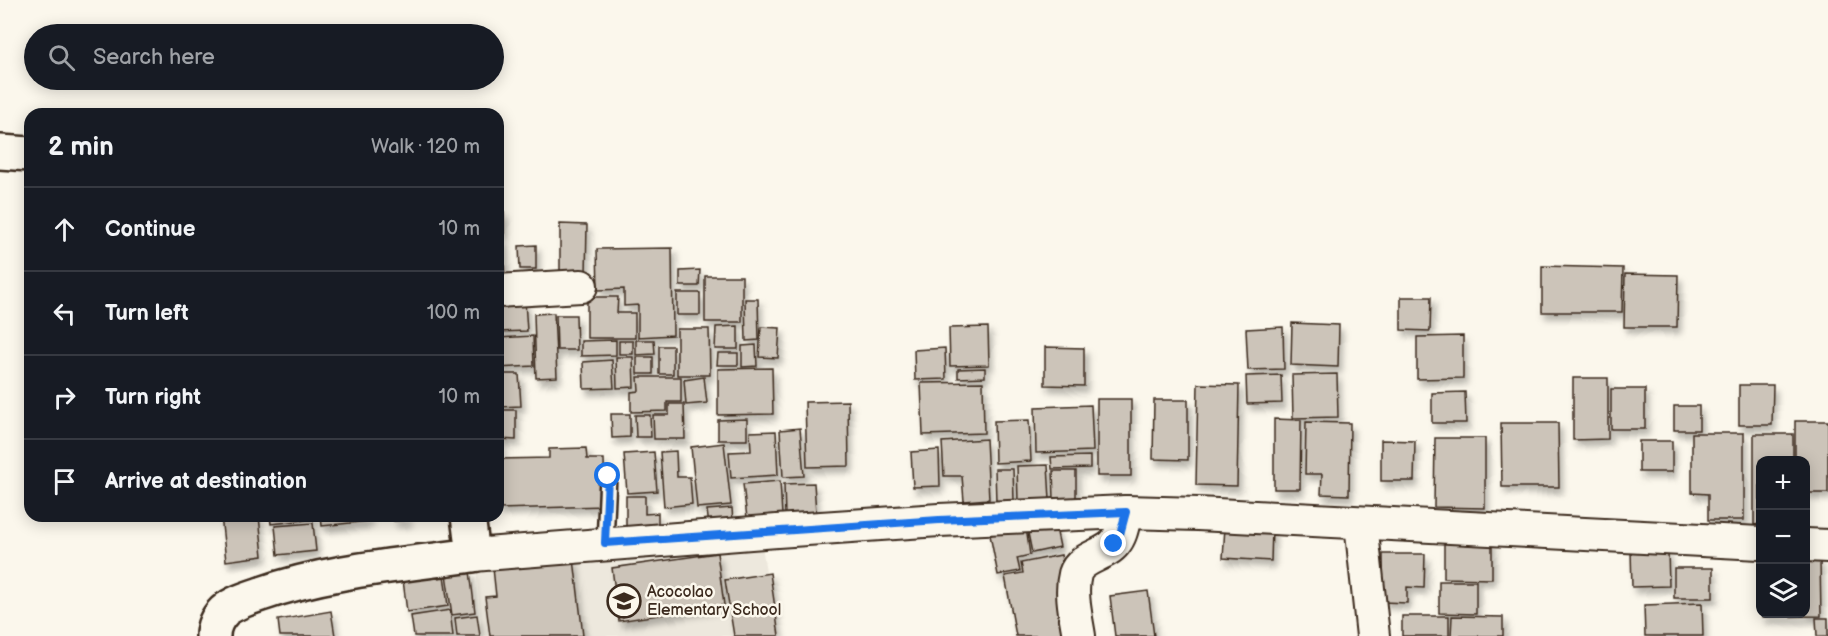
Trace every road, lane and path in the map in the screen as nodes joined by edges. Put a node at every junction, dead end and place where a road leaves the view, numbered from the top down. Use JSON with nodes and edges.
{"nodes":[{"id":1,"x":0,"y":152,"type":"edge"},
{"id":2,"x":24,"y":154,"type":"edge"},
{"id":3,"x":581,"y":286,"type":"dead end"},
{"id":4,"x":504,"y":291,"type":"edge"},
{"id":5,"x":608,"y":476,"type":"dead end"},
{"id":6,"x":1126,"y":512,"type":"junction"},
{"id":7,"x":469,"y":522,"type":"edge"},
{"id":8,"x":1360,"y":523,"type":"junction"},
{"id":9,"x":605,"y":543,"type":"junction"},
{"id":10,"x":1756,"y":543,"type":"edge"},
{"id":11,"x":1810,"y":545,"type":"edge"},
{"id":12,"x":1828,"y":546,"type":"edge"},
{"id":13,"x":473,"y":555,"type":"junction"},
{"id":14,"x":213,"y":636,"type":"edge"},
{"id":15,"x":1079,"y":636,"type":"edge"},
{"id":16,"x":1373,"y":636,"type":"edge"}],
"edges":[{"from":1,"to":2,"type":"street"},
{"from":3,"to":4,"type":"street"},
{"from":5,"to":9,"type":"lane"},
{"from":6,"to":8,"type":"street"},
{"from":6,"to":9,"type":"street"},
{"from":6,"to":15,"type":"street"},
{"from":7,"to":13,"type":"street"},
{"from":8,"to":10,"type":"street"},
{"from":8,"to":16,"type":"street"},
{"from":9,"to":13,"type":"street"},
{"from":11,"to":12,"type":"street"},
{"from":13,"to":14,"type":"street"}]}
